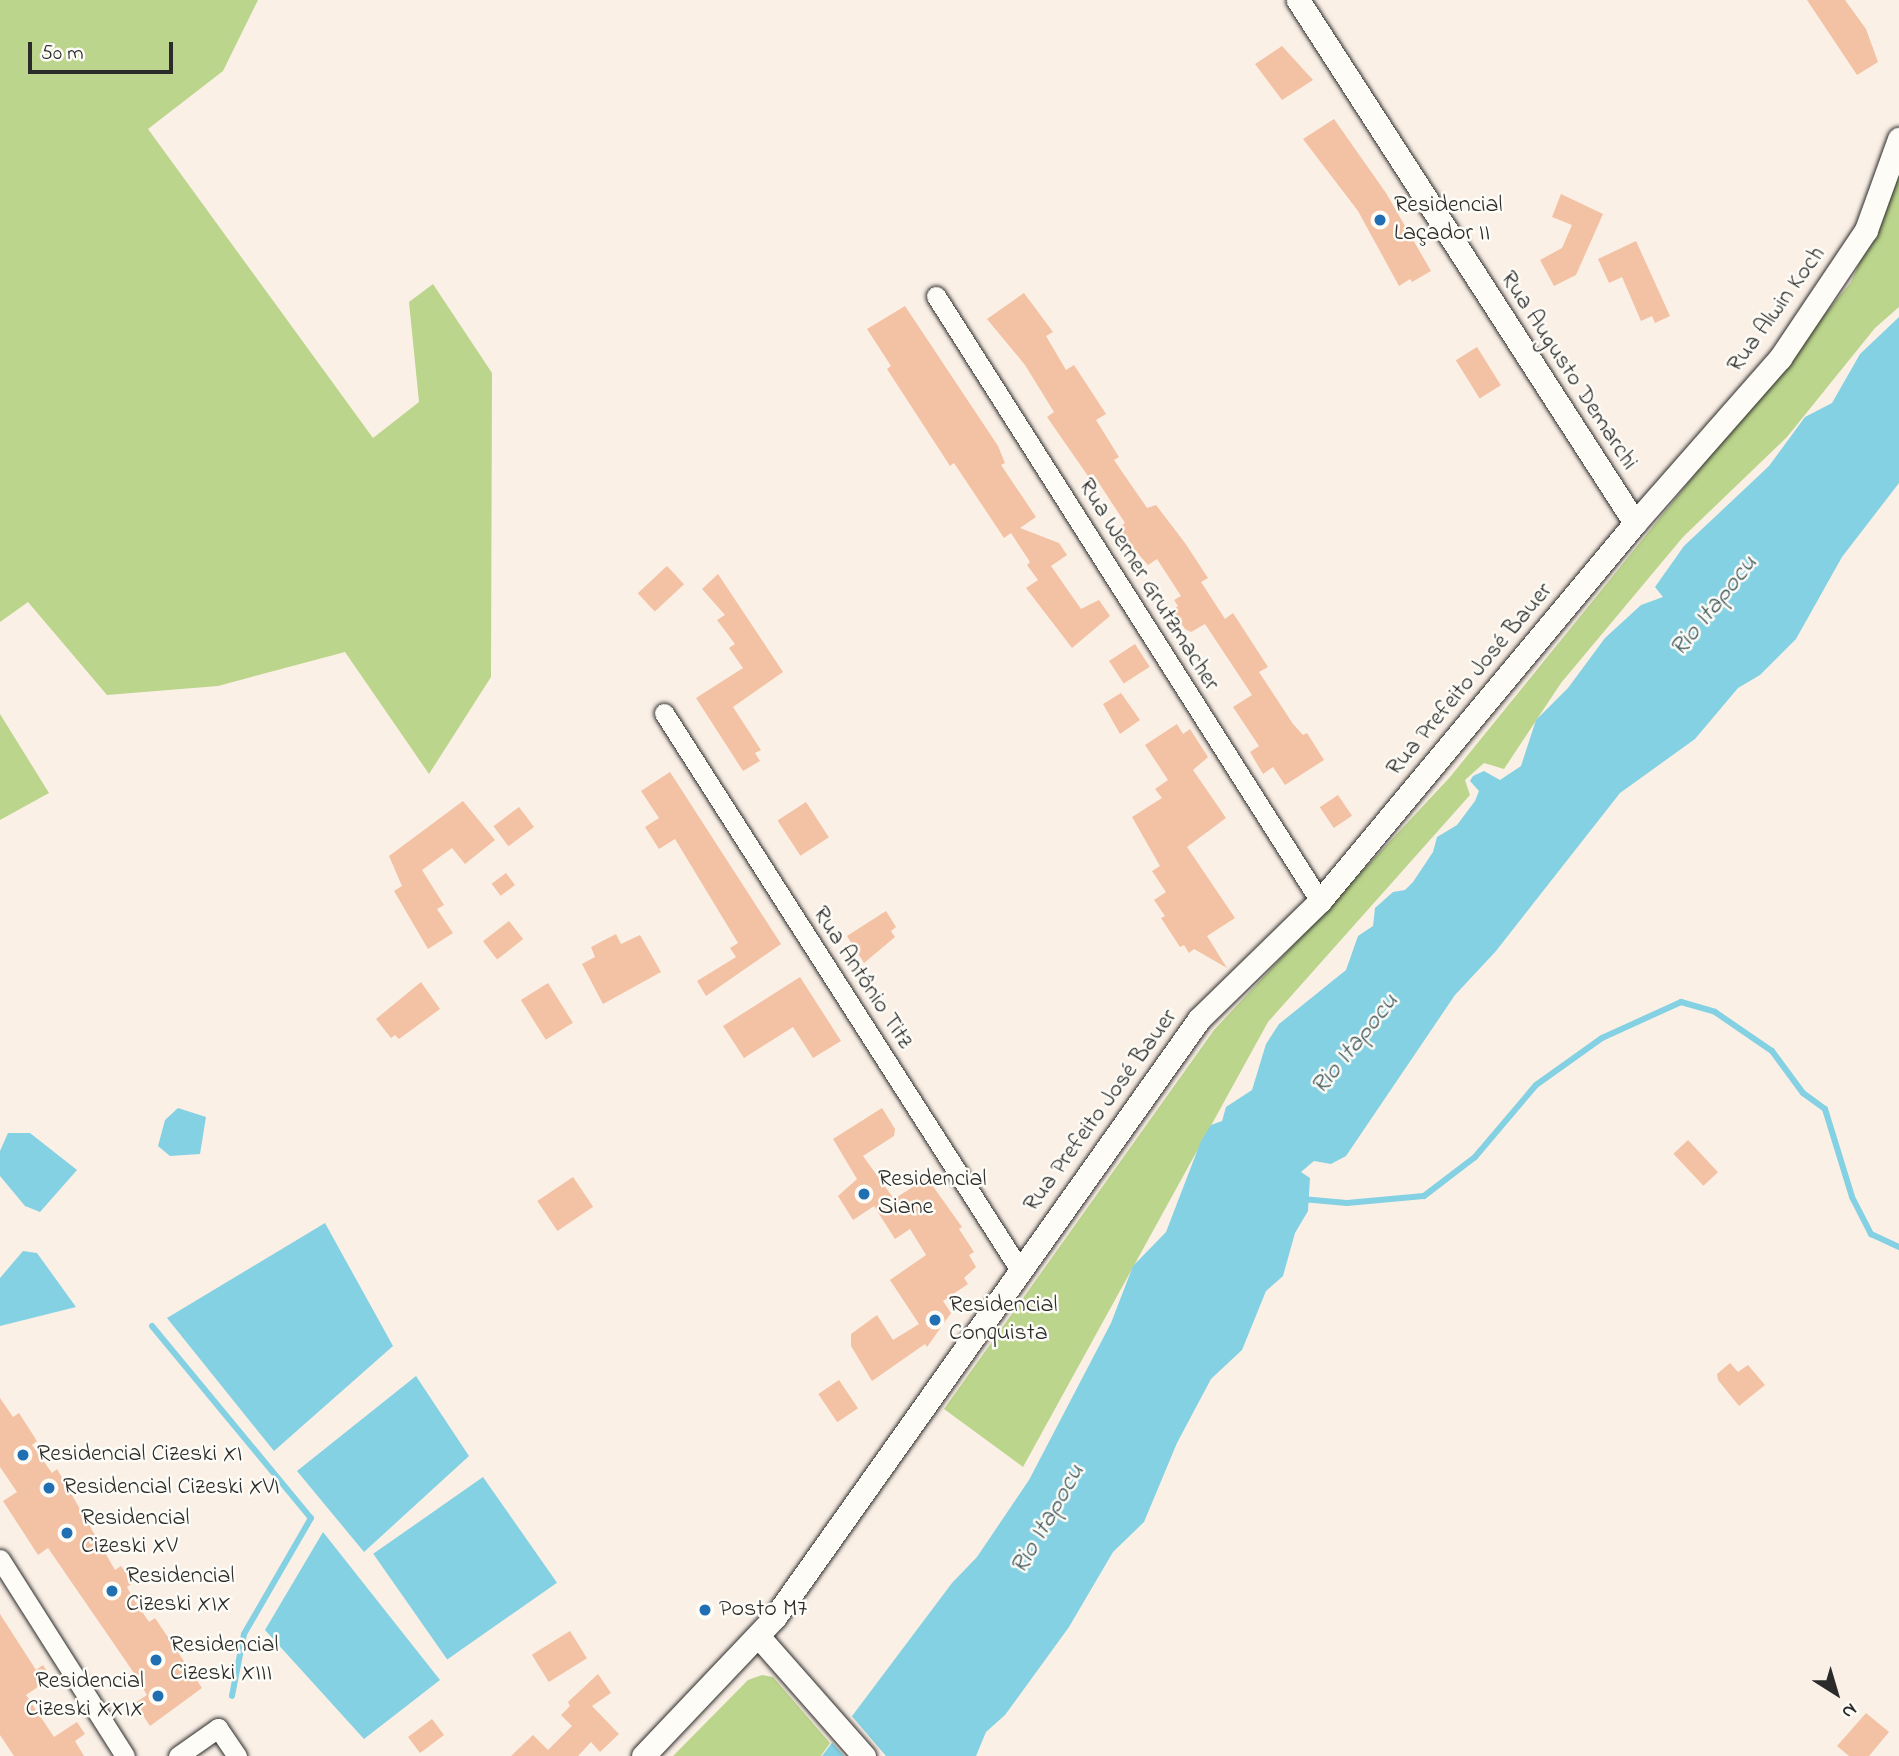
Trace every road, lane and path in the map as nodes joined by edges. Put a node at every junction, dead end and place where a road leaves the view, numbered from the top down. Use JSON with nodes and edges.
{"nodes":[{"id":1,"x":1298,"y":0,"type":"edge"},
{"id":2,"x":1899,"y":139,"type":"edge"},
{"id":3,"x":936,"y":296,"type":"dead end"},
{"id":4,"x":1635,"y":523,"type":"junction"},
{"id":5,"x":664,"y":713,"type":"dead end"},
{"id":6,"x":1320,"y":901,"type":"junction"},
{"id":7,"x":1020,"y":1270,"type":"junction"},
{"id":8,"x":0,"y":1559,"type":"edge"},
{"id":9,"x":759,"y":1637,"type":"junction"},
{"id":10,"x":125,"y":1756,"type":"edge"},
{"id":11,"x":178,"y":1756,"type":"edge"},
{"id":12,"x":237,"y":1756,"type":"edge"},
{"id":13,"x":643,"y":1756,"type":"edge"},
{"id":14,"x":864,"y":1756,"type":"edge"}],
"edges":[{"from":1,"to":4,"type":"street","name":"Rua Augusto Demarchi"},
{"from":2,"to":4,"type":"street","name":"Rua Alwin Koch"},
{"from":3,"to":6,"type":"street","name":"Rua Werner Grutzmacher"},
{"from":4,"to":6,"type":"street","name":"Rua Prefeito José Bauer"},
{"from":5,"to":7,"type":"street","name":"Rua Antônio Titz"},
{"from":6,"to":7,"type":"street","name":"Rua Prefeito José Bauer"},
{"from":7,"to":9,"type":"street","name":"Rua Prefeito José Bauer"},
{"from":8,"to":10,"type":"street"},
{"from":9,"to":13,"type":"street","name":"Rua Prefeito José Bauer"},
{"from":9,"to":14,"type":"street"},
{"from":11,"to":12,"type":"street"}]}
